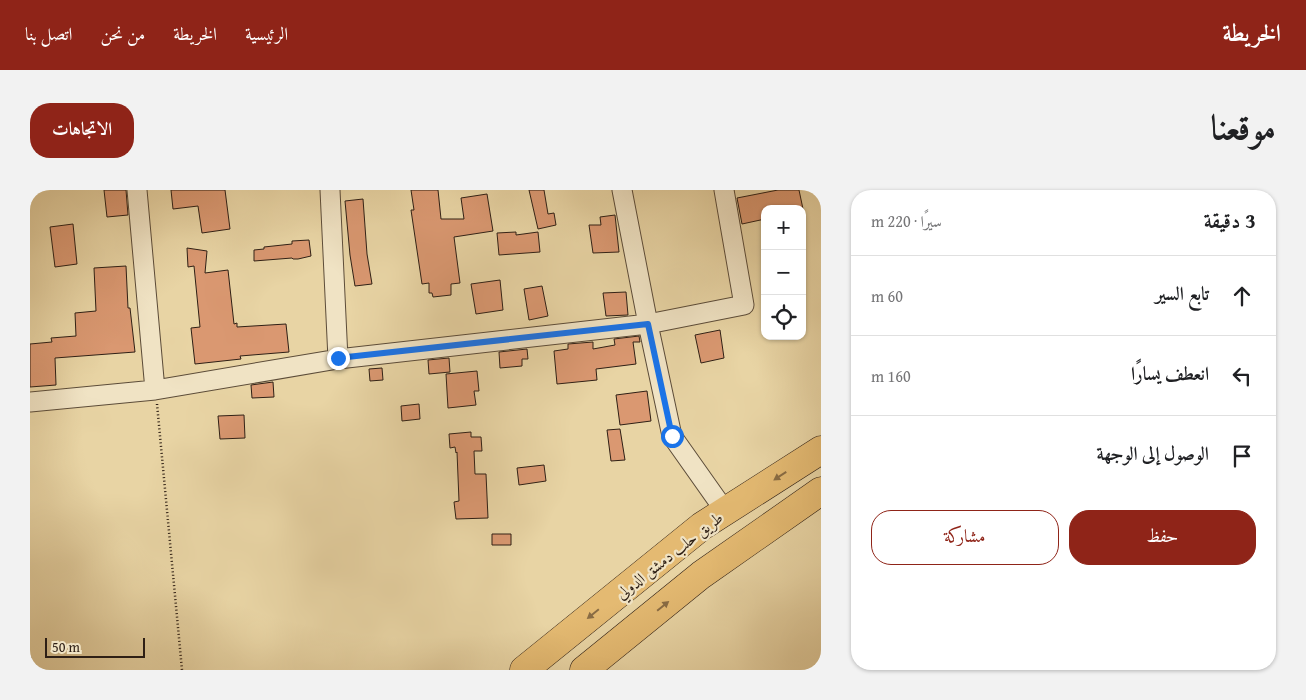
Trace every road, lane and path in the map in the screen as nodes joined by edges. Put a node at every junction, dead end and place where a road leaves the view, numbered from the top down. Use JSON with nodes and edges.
{"nodes":[{"id":1,"x":137,"y":190,"type":"edge"},
{"id":2,"x":330,"y":190,"type":"edge"},
{"id":3,"x":622,"y":190,"type":"edge"},
{"id":4,"x":724,"y":190,"type":"edge"},
{"id":5,"x":648,"y":324,"type":"junction"},
{"id":6,"x":338,"y":358,"type":"junction"},
{"id":7,"x":155,"y":390,"type":"junction"},
{"id":8,"x":30,"y":402,"type":"edge"},
{"id":9,"x":821,"y":450,"type":"edge"},
{"id":10,"x":821,"y":491,"type":"edge"},
{"id":11,"x":725,"y":511,"type":"junction"},
{"id":12,"x":30,"y":657,"type":"edge"},
{"id":13,"x":32,"y":670,"type":"edge"},
{"id":14,"x":182,"y":670,"type":"edge"},
{"id":15,"x":524,"y":670,"type":"edge"},
{"id":16,"x":584,"y":670,"type":"edge"}],
"edges":[{"from":1,"to":7,"type":"street"},
{"from":2,"to":6,"type":"street"},
{"from":3,"to":5,"type":"street"},
{"from":4,"to":5,"type":"street"},
{"from":5,"to":6,"type":"street"},
{"from":5,"to":11,"type":"street"},
{"from":6,"to":7,"type":"street"},
{"from":7,"to":8,"type":"street"},
{"from":7,"to":14,"type":"path"},
{"from":9,"to":11,"type":"highway","name":"طريق حلب دمشق الدولي","one_way":true},
{"from":16,"to":10,"type":"highway","one_way":true},
{"from":11,"to":15,"type":"highway","name":"طريق حلب دمشق الدولي","one_way":true},
{"from":12,"to":13,"type":"path"}]}
